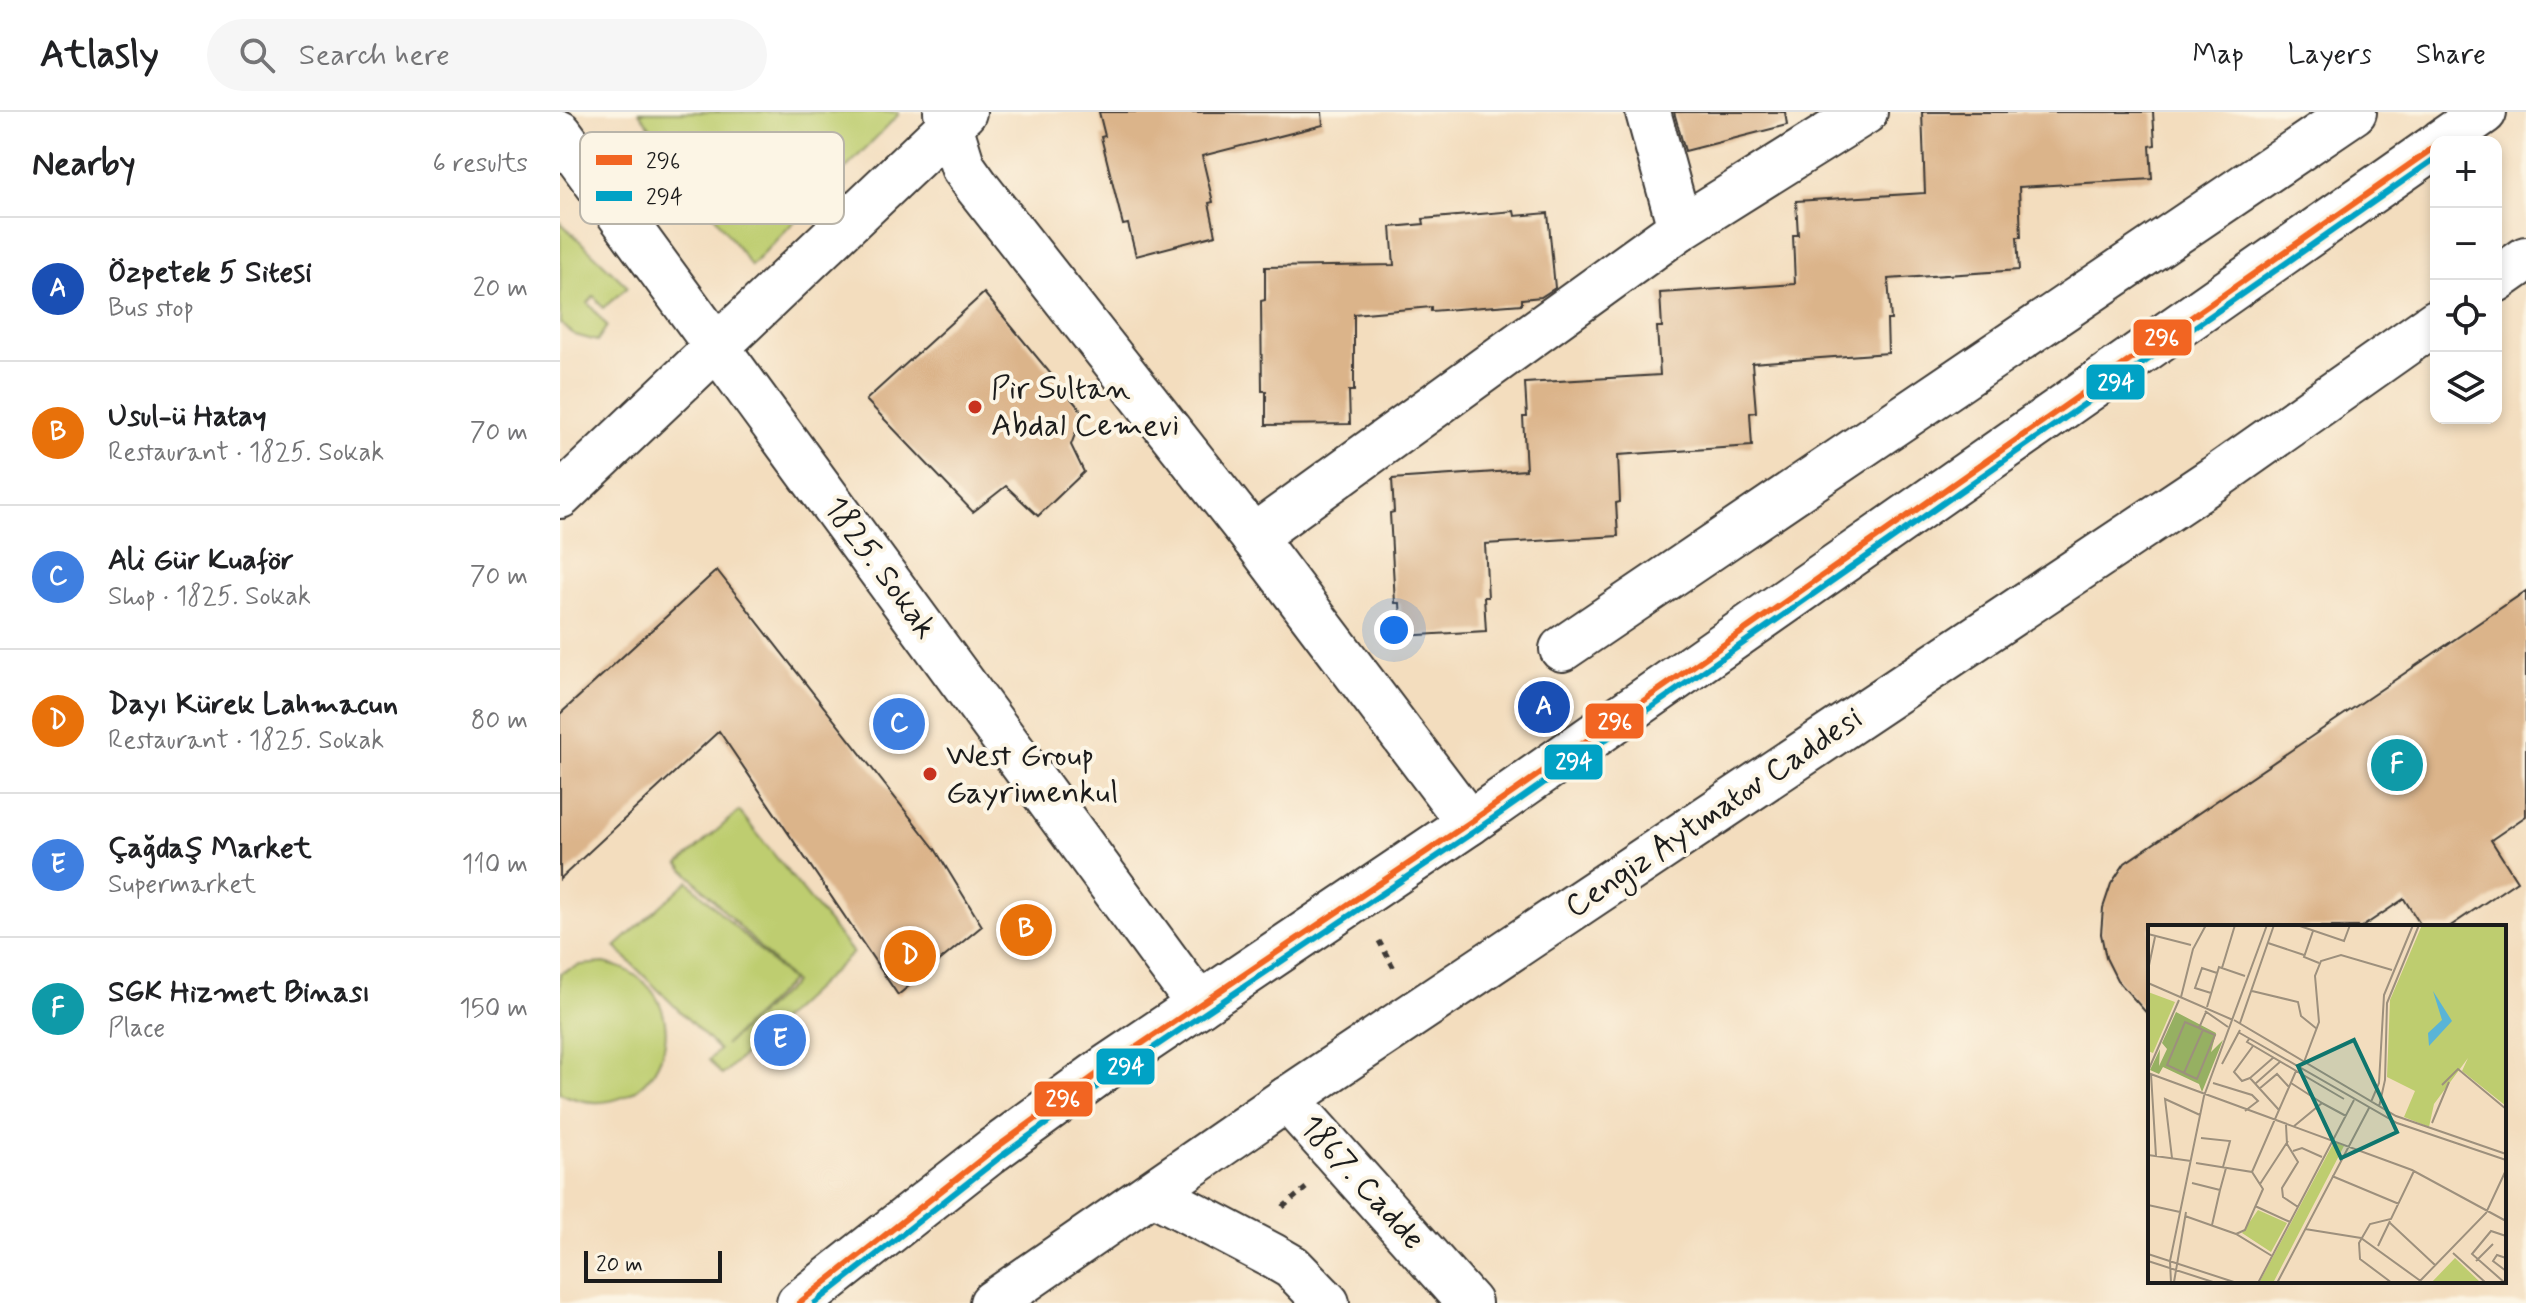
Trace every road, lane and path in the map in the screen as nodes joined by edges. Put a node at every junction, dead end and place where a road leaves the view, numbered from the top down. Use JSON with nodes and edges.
{"nodes":[{"id":1,"x":1648,"y":112,"type":"edge"},
{"id":2,"x":1865,"y":112,"type":"edge"},
{"id":3,"x":2354,"y":112,"type":"edge"},
{"id":4,"x":2484,"y":112,"type":"edge"},
{"id":5,"x":953,"y":116,"type":"edge"},
{"id":6,"x":560,"y":133,"type":"edge"},
{"id":7,"x":2450,"y":136,"type":"edge"},
{"id":8,"x":2430,"y":150,"type":"edge"},
{"id":9,"x":580,"y":160,"type":"edge"},
{"id":10,"x":844,"y":223,"type":"edge"},
{"id":11,"x":628,"y":224,"type":"edge"},
{"id":12,"x":843,"y":224,"type":"edge"},
{"id":13,"x":1680,"y":228,"type":"junction"},
{"id":14,"x":2526,"y":259,"type":"edge"},
{"id":15,"x":2502,"y":276,"type":"edge"},
{"id":16,"x":2430,"y":326,"type":"edge"},
{"id":17,"x":718,"y":346,"type":"junction"},
{"id":18,"x":560,"y":496,"type":"edge"},
{"id":19,"x":1253,"y":537,"type":"junction"},
{"id":20,"x":1562,"y":649,"type":"dead end"},
{"id":21,"x":1469,"y":823,"type":"junction"},
{"id":22,"x":1379,"y":941,"type":"dead end"},
{"id":23,"x":1398,"y":975,"type":"dead end"},
{"id":24,"x":1199,"y":1005,"type":"junction"},
{"id":25,"x":1287,"y":1099,"type":"junction"},
{"id":26,"x":1313,"y":1182,"type":"dead end"},
{"id":27,"x":1153,"y":1193,"type":"junction"},
{"id":28,"x":1283,"y":1207,"type":"dead end"},
{"id":29,"x":799,"y":1303,"type":"edge"},
{"id":30,"x":992,"y":1303,"type":"edge"},
{"id":31,"x":1327,"y":1303,"type":"edge"},
{"id":32,"x":1469,"y":1303,"type":"edge"}],
"edges":[{"from":1,"to":13,"type":"street"},
{"from":2,"to":13,"type":"street"},
{"from":3,"to":20,"type":"street"},
{"from":4,"to":7,"type":"street"},
{"from":5,"to":10,"type":"street"},
{"from":5,"to":19,"type":"street"},
{"from":6,"to":9,"type":"street","name":"1825. Sokak"},
{"from":8,"to":21,"type":"street"},
{"from":11,"to":17,"type":"street","name":"1825. Sokak"},
{"from":12,"to":17,"type":"street"},
{"from":13,"to":19,"type":"street"},
{"from":14,"to":15,"type":"street"},
{"from":16,"to":25,"type":"street","name":"Cengiz Aytmatov Caddesi"},
{"from":17,"to":18,"type":"street"},
{"from":17,"to":24,"type":"street","name":"1825. Sokak"},
{"from":19,"to":21,"type":"street"},
{"from":21,"to":24,"type":"street"},
{"from":22,"to":23,"type":"path"},
{"from":24,"to":29,"type":"street"},
{"from":25,"to":27,"type":"street","name":"Cengiz Aytmatov Caddesi"},
{"from":25,"to":32,"type":"street","name":"1867. Cadde"},
{"from":26,"to":28,"type":"path"},
{"from":27,"to":30,"type":"street","name":"Cengiz Aytmatov Caddesi"},
{"from":27,"to":31,"type":"street"}]}
